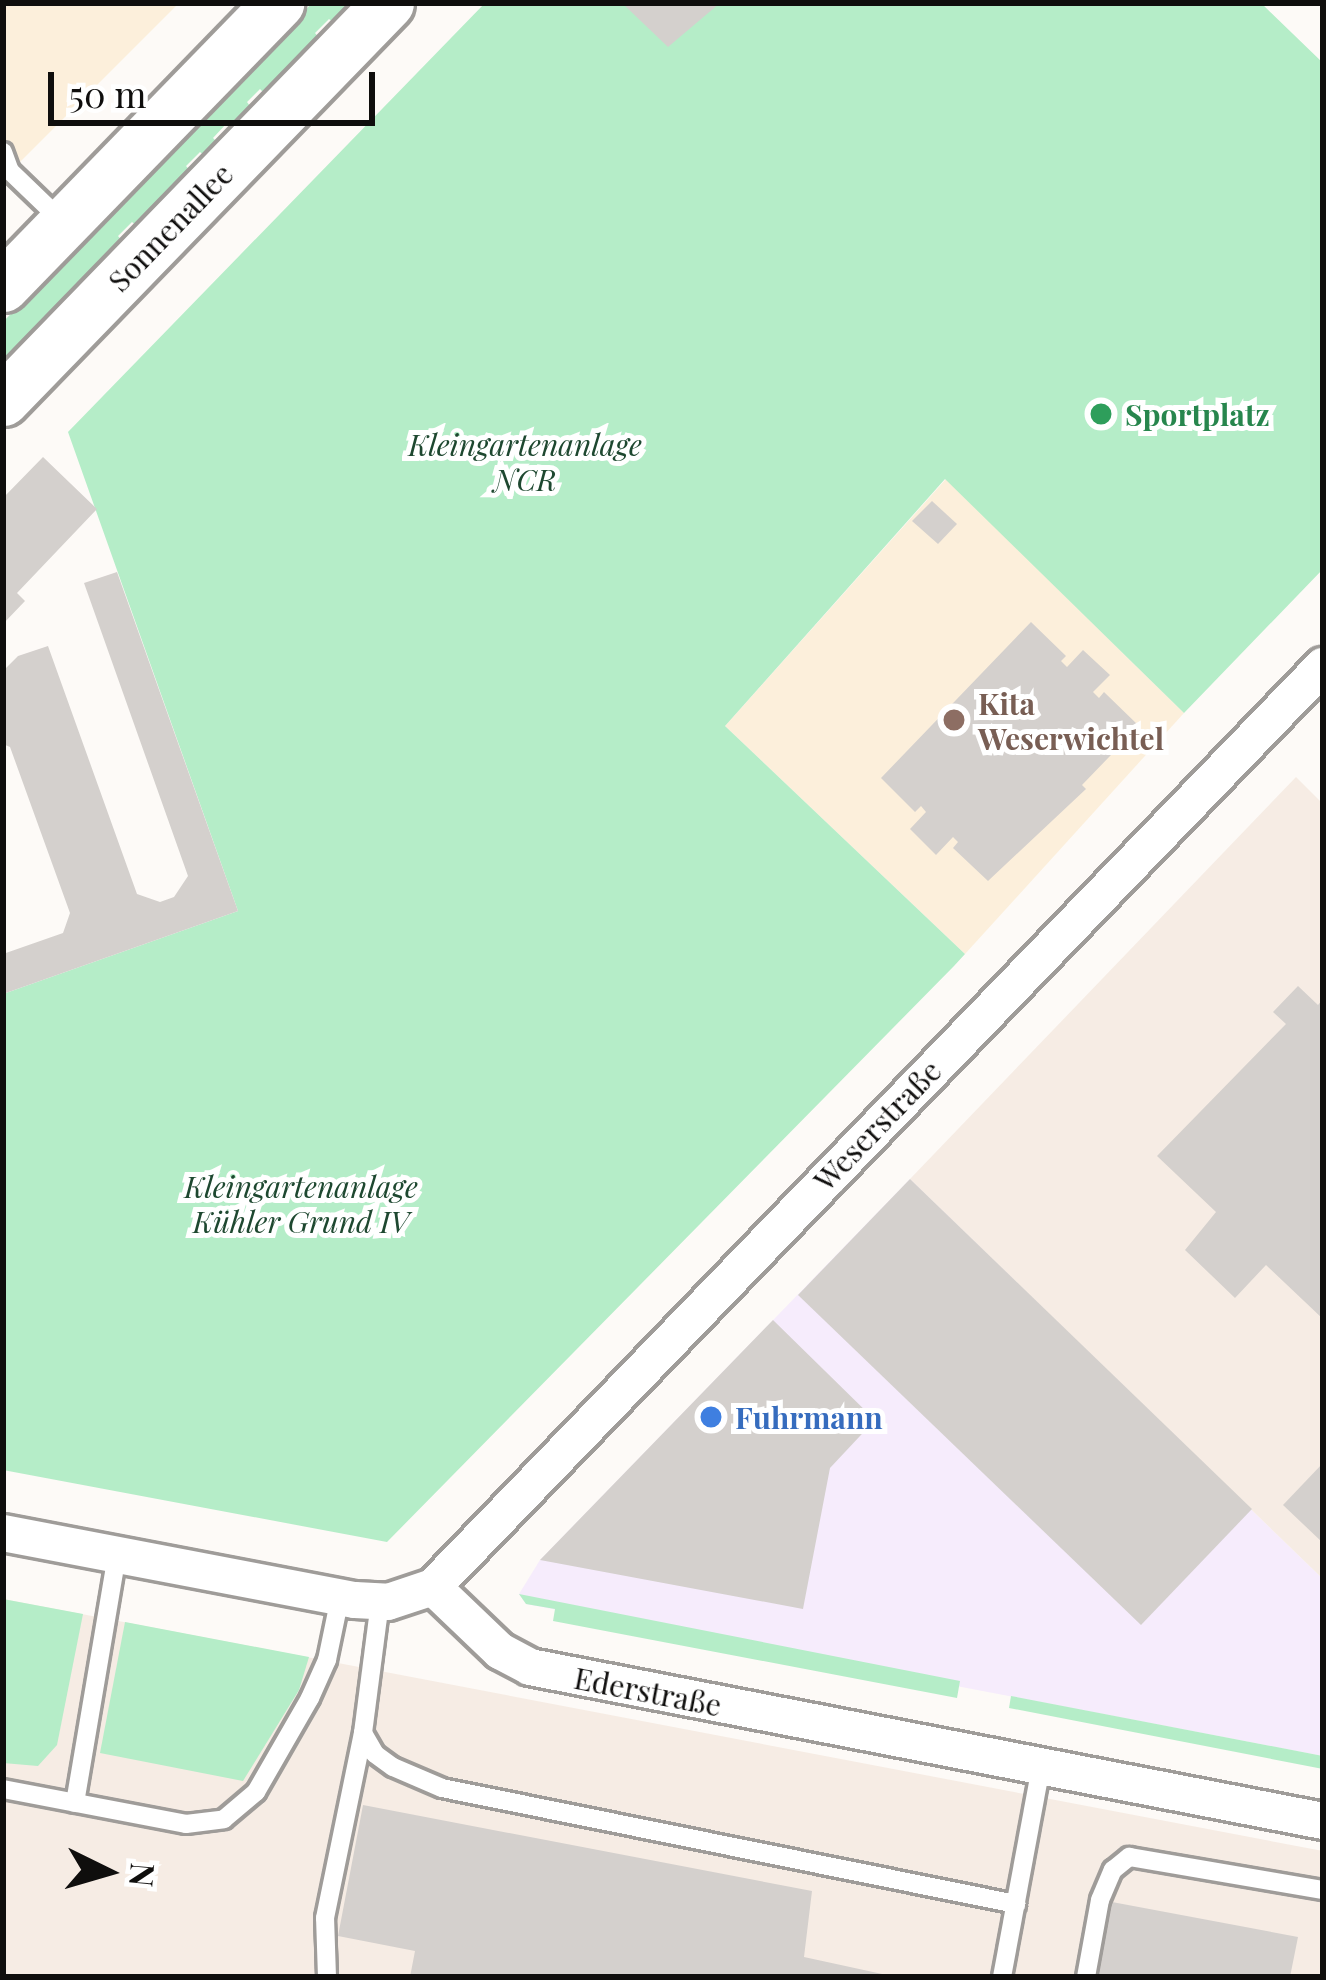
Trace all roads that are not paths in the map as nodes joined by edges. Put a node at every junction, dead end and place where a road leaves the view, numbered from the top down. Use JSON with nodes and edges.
{"nodes":[{"id":1,"x":278,"y":3,"type":"edge"},
{"id":2,"x":388,"y":3,"type":"edge"},
{"id":3,"x":3,"y":152,"type":"edge"},
{"id":4,"x":64,"y":223,"type":"junction"},
{"id":5,"x":3,"y":286,"type":"edge"},
{"id":6,"x":3,"y":400,"type":"edge"},
{"id":7,"x":1323,"y":666,"type":"edge"},
{"id":8,"x":3,"y":1533,"type":"edge"},
{"id":9,"x":117,"y":1555,"type":"junction"},
{"id":10,"x":433,"y":1586,"type":"junction"},
{"id":11,"x":340,"y":1597,"type":"junction"},
{"id":12,"x":380,"y":1602,"type":"junction"},
{"id":13,"x":364,"y":1732,"type":"junction"},
{"id":14,"x":1041,"y":1766,"type":"junction"},
{"id":15,"x":3,"y":1789,"type":"edge"},
{"id":16,"x":75,"y":1802,"type":"junction"},
{"id":17,"x":1323,"y":1821,"type":"edge"},
{"id":18,"x":1323,"y":1890,"type":"edge"},
{"id":19,"x":1016,"y":1904,"type":"junction"},
{"id":20,"x":327,"y":1977,"type":"edge"},
{"id":21,"x":1002,"y":1977,"type":"edge"},
{"id":22,"x":1086,"y":1977,"type":"edge"}],
"edges":[{"from":1,"to":4,"type":"main road"},
{"from":2,"to":6,"type":"main road","name":"Sonnenallee"},
{"from":3,"to":4,"type":"lane"},
{"from":4,"to":5,"type":"main road"},
{"from":7,"to":10,"type":"street","name":"Weserstraße"},
{"from":8,"to":9,"type":"street"},
{"from":9,"to":11,"type":"street"},
{"from":9,"to":16,"type":"lane"},
{"from":10,"to":12,"type":"street"},
{"from":10,"to":14,"type":"street","name":"Ederstraße"},
{"from":11,"to":12,"type":"street"},
{"from":11,"to":16,"type":"lane"},
{"from":12,"to":13,"type":"lane"},
{"from":13,"to":19,"type":"lane"},
{"from":13,"to":20,"type":"lane"},
{"from":14,"to":17,"type":"street","name":"Ederstraße"},
{"from":14,"to":19,"type":"lane"},
{"from":15,"to":16,"type":"lane"},
{"from":18,"to":22,"type":"lane"},
{"from":19,"to":21,"type":"lane"}]}
